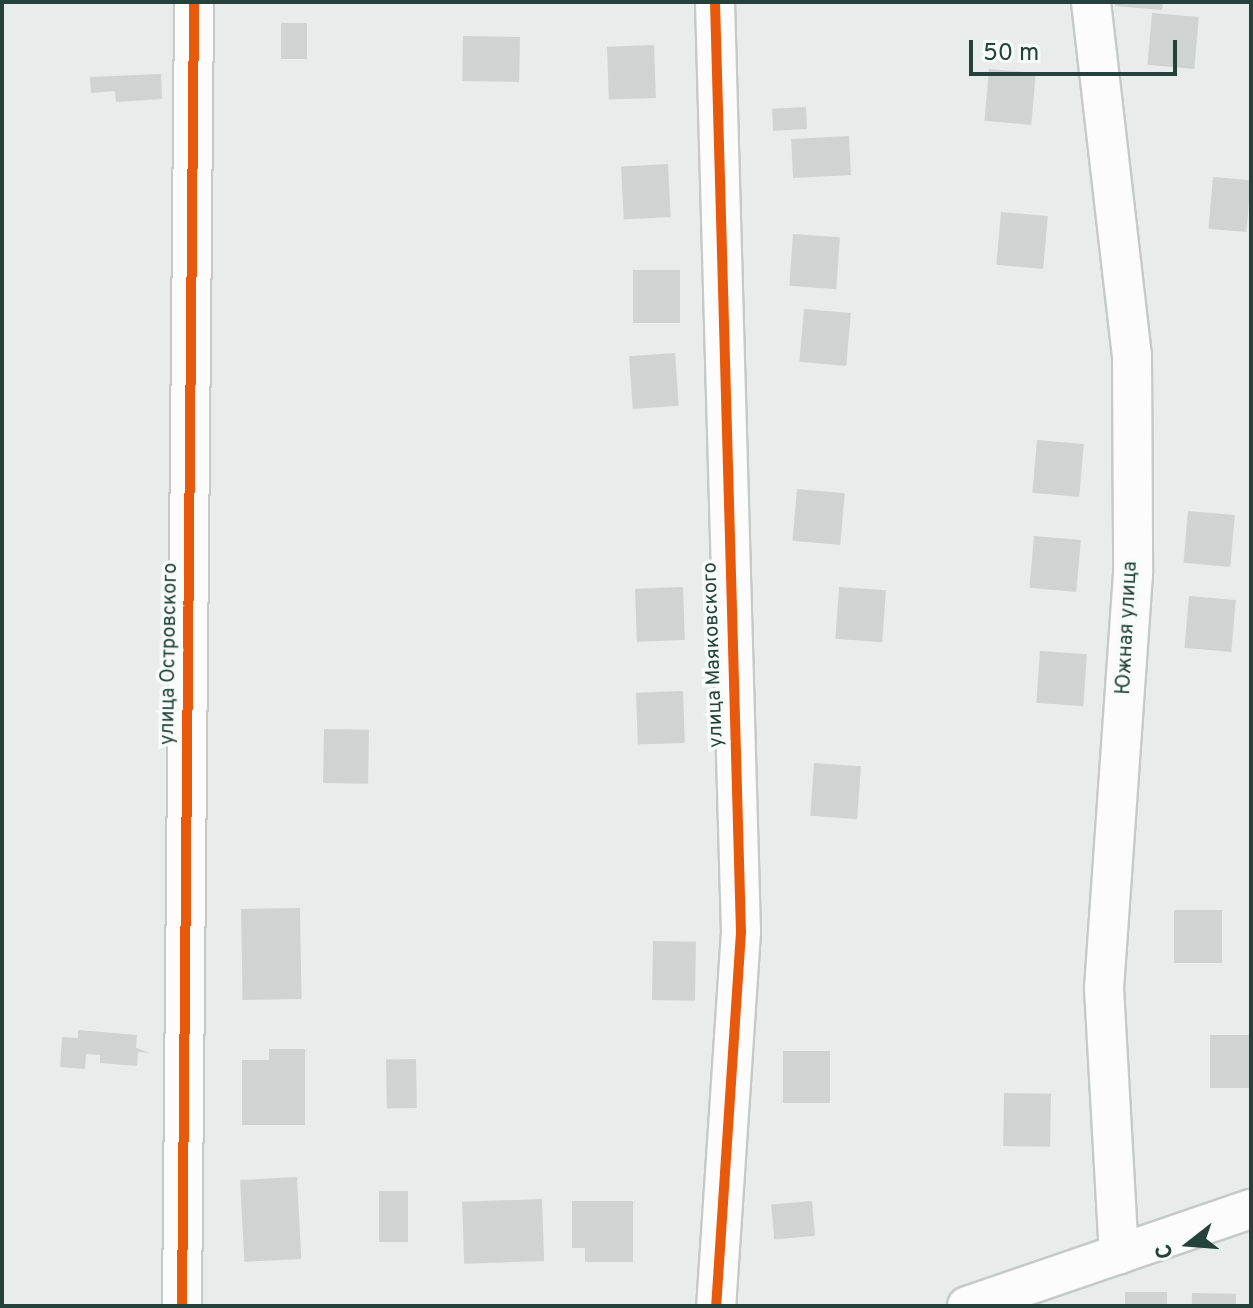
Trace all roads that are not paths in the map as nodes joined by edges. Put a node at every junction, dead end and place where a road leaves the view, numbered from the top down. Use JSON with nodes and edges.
{"nodes":[{"id":1,"x":194,"y":2,"type":"edge"},
{"id":2,"x":715,"y":2,"type":"edge"},
{"id":3,"x":1091,"y":2,"type":"edge"},
{"id":4,"x":1251,"y":1209,"type":"edge"},
{"id":5,"x":1119,"y":1255,"type":"junction"},
{"id":6,"x":182,"y":1306,"type":"edge"},
{"id":7,"x":716,"y":1306,"type":"edge"},
{"id":8,"x":967,"y":1306,"type":"edge"}],
"edges":[{"from":1,"to":6,"type":"street","name":"улица Островского"},
{"from":2,"to":7,"type":"street","name":"улица Маяковского"},
{"from":3,"to":5,"type":"street","name":"Южная улица"},
{"from":4,"to":5,"type":"street"},
{"from":5,"to":8,"type":"street"}]}
